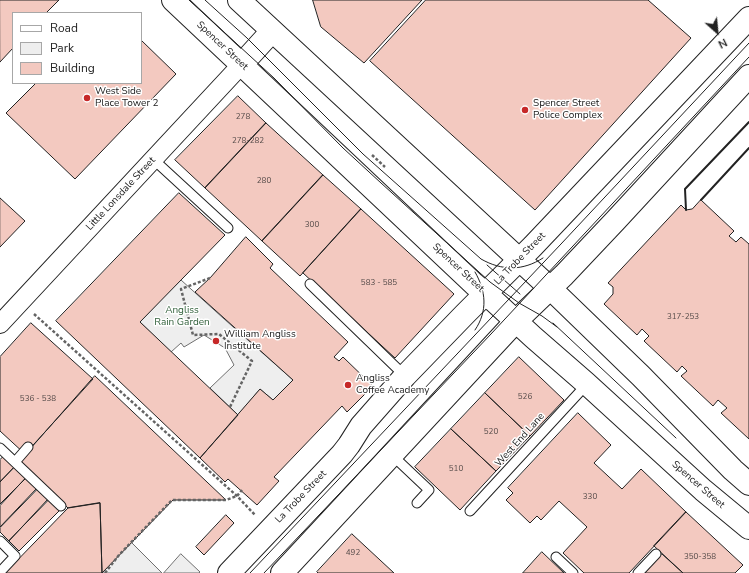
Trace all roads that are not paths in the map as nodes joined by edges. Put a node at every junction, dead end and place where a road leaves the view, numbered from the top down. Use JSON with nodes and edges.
{"nodes":[{"id":1,"x":173,"y":0,"type":"edge"},
{"id":2,"x":238,"y":0,"type":"edge"},
{"id":3,"x":743,"y":25,"type":"edge"},
{"id":4,"x":272,"y":31,"type":"junction"},
{"id":5,"x":242,"y":64,"type":"junction"},
{"id":6,"x":746,"y":84,"type":"edge"},
{"id":7,"x":153,"y":159,"type":"junction"},
{"id":8,"x":228,"y":228,"type":"dead end"},
{"id":9,"x":519,"y":260,"type":"junction"},
{"id":10,"x":310,"y":284,"type":"dead end"},
{"id":11,"x":550,"y":288,"type":"junction"},
{"id":12,"x":486,"y":294,"type":"junction"},
{"id":13,"x":516,"y":321,"type":"junction"},
{"id":14,"x":0,"y":324,"type":"edge"},
{"id":15,"x":405,"y":376,"type":"junction"},
{"id":16,"x":587,"y":384,"type":"junction"},
{"id":17,"x":28,"y":447,"type":"dead end"},
{"id":18,"x":0,"y":448,"type":"edge"},
{"id":19,"x":392,"y":455,"type":"junction"},
{"id":20,"x":15,"y":462,"type":"junction"},
{"id":21,"x":749,"y":484,"type":"edge"},
{"id":22,"x":417,"y":502,"type":"dead end"},
{"id":23,"x":61,"y":506,"type":"dead end"},
{"id":24,"x":470,"y":511,"type":"dead end"},
{"id":25,"x":749,"y":528,"type":"edge"},
{"id":26,"x":0,"y":541,"type":"edge"},
{"id":27,"x":656,"y":554,"type":"dead end"},
{"id":28,"x":556,"y":557,"type":"dead end"},
{"id":29,"x":0,"y":572,"type":"edge"},
{"id":30,"x":229,"y":573,"type":"edge"},
{"id":31,"x":282,"y":573,"type":"edge"},
{"id":32,"x":573,"y":573,"type":"edge"},
{"id":33,"x":638,"y":573,"type":"edge"}],
"edges":[{"from":1,"to":5,"type":"main road","name":"Spencer Street"},
{"from":2,"to":4,"type":"main road"},
{"from":3,"to":9,"type":"main road","name":"La Trobe Street"},
{"from":4,"to":5,"type":"main road"},
{"from":4,"to":9,"type":"main road"},
{"from":5,"to":7,"type":"street","name":"Little Lonsdale Street"},
{"from":5,"to":12,"type":"main road","name":"Spencer Street"},
{"from":6,"to":11,"type":"main road"},
{"from":7,"to":8,"type":"lane"},
{"from":7,"to":14,"type":"street","name":"Little Lonsdale Street"},
{"from":9,"to":11,"type":"main road"},
{"from":9,"to":12,"type":"main road","name":"La Trobe Street"},
{"from":10,"to":15,"type":"lane"},
{"from":11,"to":13,"type":"main road"},
{"from":11,"to":21,"type":"main road"},
{"from":12,"to":13,"type":"main road","name":"Spencer Street"},
{"from":12,"to":15,"type":"main road","name":"La Trobe Street"},
{"from":13,"to":16,"type":"main road","name":"Spencer Street"},
{"from":13,"to":19,"type":"main road"},
{"from":15,"to":30,"type":"main road","name":"La Trobe Street"},
{"from":16,"to":24,"type":"lane","name":"West End Lane"},
{"from":16,"to":25,"type":"main road","name":"Spencer Street"},
{"from":17,"to":20,"type":"lane"},
{"from":18,"to":20,"type":"lane"},
{"from":19,"to":22,"type":"lane"},
{"from":19,"to":31,"type":"main road"},
{"from":20,"to":23,"type":"lane"},
{"from":26,"to":29,"type":"lane"},
{"from":27,"to":33,"type":"lane"},
{"from":28,"to":32,"type":"lane"}]}
